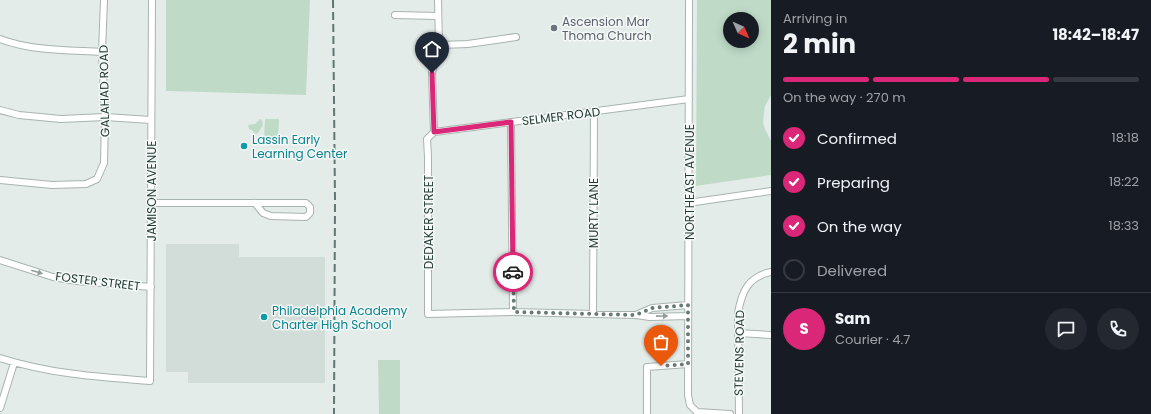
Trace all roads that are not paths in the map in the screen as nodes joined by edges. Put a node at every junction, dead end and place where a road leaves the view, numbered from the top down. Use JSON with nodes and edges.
{"nodes":[{"id":1,"x":104,"y":0,"type":"edge"},
{"id":2,"x":152,"y":0,"type":"edge"},
{"id":3,"x":438,"y":0,"type":"edge"},
{"id":4,"x":689,"y":0,"type":"edge"},
{"id":5,"x":395,"y":15,"type":"dead end"},
{"id":6,"x":438,"y":16,"type":"junction"},
{"id":7,"x":516,"y":37,"type":"dead end"},
{"id":8,"x":0,"y":39,"type":"edge"},
{"id":9,"x":439,"y":45,"type":"junction"},
{"id":10,"x":102,"y":52,"type":"junction"},
{"id":11,"x":689,"y":99,"type":"junction"},
{"id":12,"x":0,"y":110,"type":"edge"},
{"id":13,"x":594,"y":112,"type":"junction"},
{"id":14,"x":105,"y":117,"type":"junction"},
{"id":15,"x":151,"y":120,"type":"junction"},
{"id":16,"x":511,"y":122,"type":"junction"},
{"id":17,"x":434,"y":132,"type":"junction"},
{"id":18,"x":0,"y":180,"type":"edge"},
{"id":19,"x":771,"y":191,"type":"edge"},
{"id":20,"x":151,"y":203,"type":"junction"},
{"id":21,"x":255,"y":203,"type":"junction"},
{"id":22,"x":688,"y":203,"type":"junction"},
{"id":23,"x":1,"y":262,"type":"edge"},
{"id":24,"x":771,"y":272,"type":"edge"},
{"id":25,"x":151,"y":287,"type":"junction"},
{"id":26,"x":688,"y":305,"type":"junction"},
{"id":27,"x":514,"y":312,"type":"junction"},
{"id":28,"x":593,"y":314,"type":"junction"},
{"id":29,"x":636,"y":315,"type":"junction"},
{"id":30,"x":688,"y":316,"type":"junction"},
{"id":31,"x":739,"y":333,"type":"junction"},
{"id":32,"x":771,"y":335,"type":"edge"},
{"id":33,"x":0,"y":358,"type":"edge"},
{"id":34,"x":14,"y":363,"type":"junction"},
{"id":35,"x":688,"y":364,"type":"junction"},
{"id":36,"x":0,"y":408,"type":"edge"},
{"id":37,"x":647,"y":414,"type":"edge"},
{"id":38,"x":730,"y":414,"type":"edge"},
{"id":39,"x":739,"y":414,"type":"edge"}],
"edges":[{"from":1,"to":10,"type":"street","name":"GALAHAD ROAD"},
{"from":2,"to":15,"type":"street","name":"JAMISON AVENUE"},
{"from":3,"to":6,"type":"street"},
{"from":4,"to":11,"type":"street","name":"NORTHEAST AVENUE"},
{"from":5,"to":6,"type":"street"},
{"from":6,"to":9,"type":"street"},
{"from":7,"to":9,"type":"street"},
{"from":8,"to":10,"type":"street"},
{"from":9,"to":17,"type":"street"},
{"from":10,"to":14,"type":"street","name":"GALAHAD ROAD"},
{"from":11,"to":13,"type":"street","name":"SELMER ROAD"},
{"from":11,"to":22,"type":"street","name":"NORTHEAST AVENUE"},
{"from":12,"to":14,"type":"street"},
{"from":13,"to":16,"type":"street","name":"SELMER ROAD"},
{"from":13,"to":28,"type":"street","name":"MURTY LANE"},
{"from":14,"to":15,"type":"street"},
{"from":14,"to":18,"type":"street","name":"GALAHAD ROAD"},
{"from":15,"to":20,"type":"street","name":"JAMISON AVENUE"},
{"from":16,"to":17,"type":"street","name":"SELMER ROAD"},
{"from":16,"to":27,"type":"street"},
{"from":17,"to":27,"type":"street","name":"DEDAKER STREET"},
{"from":19,"to":22,"type":"street"},
{"from":20,"to":21,"type":"street"},
{"from":20,"to":25,"type":"street","name":"JAMISON AVENUE"},
{"from":21,"to":21,"type":"street"},
{"from":22,"to":26,"type":"street","name":"NORTHEAST AVENUE"},
{"from":23,"to":25,"type":"street","name":"FOSTER STREET","one_way":true},
{"from":24,"to":31,"type":"street","name":"STEVENS ROAD"},
{"from":25,"to":34,"type":"street","name":"JAMISON AVENUE"},
{"from":26,"to":29,"type":"street"},
{"from":26,"to":30,"type":"street","name":"NORTHEAST AVENUE"},
{"from":27,"to":28,"type":"street"},
{"from":28,"to":29,"type":"street"},
{"from":29,"to":30,"type":"street","one_way":true},
{"from":30,"to":35,"type":"street","name":"NORTHEAST AVENUE"},
{"from":31,"to":32,"type":"street"},
{"from":31,"to":39,"type":"street","name":"STEVENS ROAD"},
{"from":33,"to":34,"type":"street"},
{"from":34,"to":36,"type":"street"},
{"from":35,"to":37,"type":"street"},
{"from":35,"to":38,"type":"street","name":"NORTHEAST AVENUE"}]}
